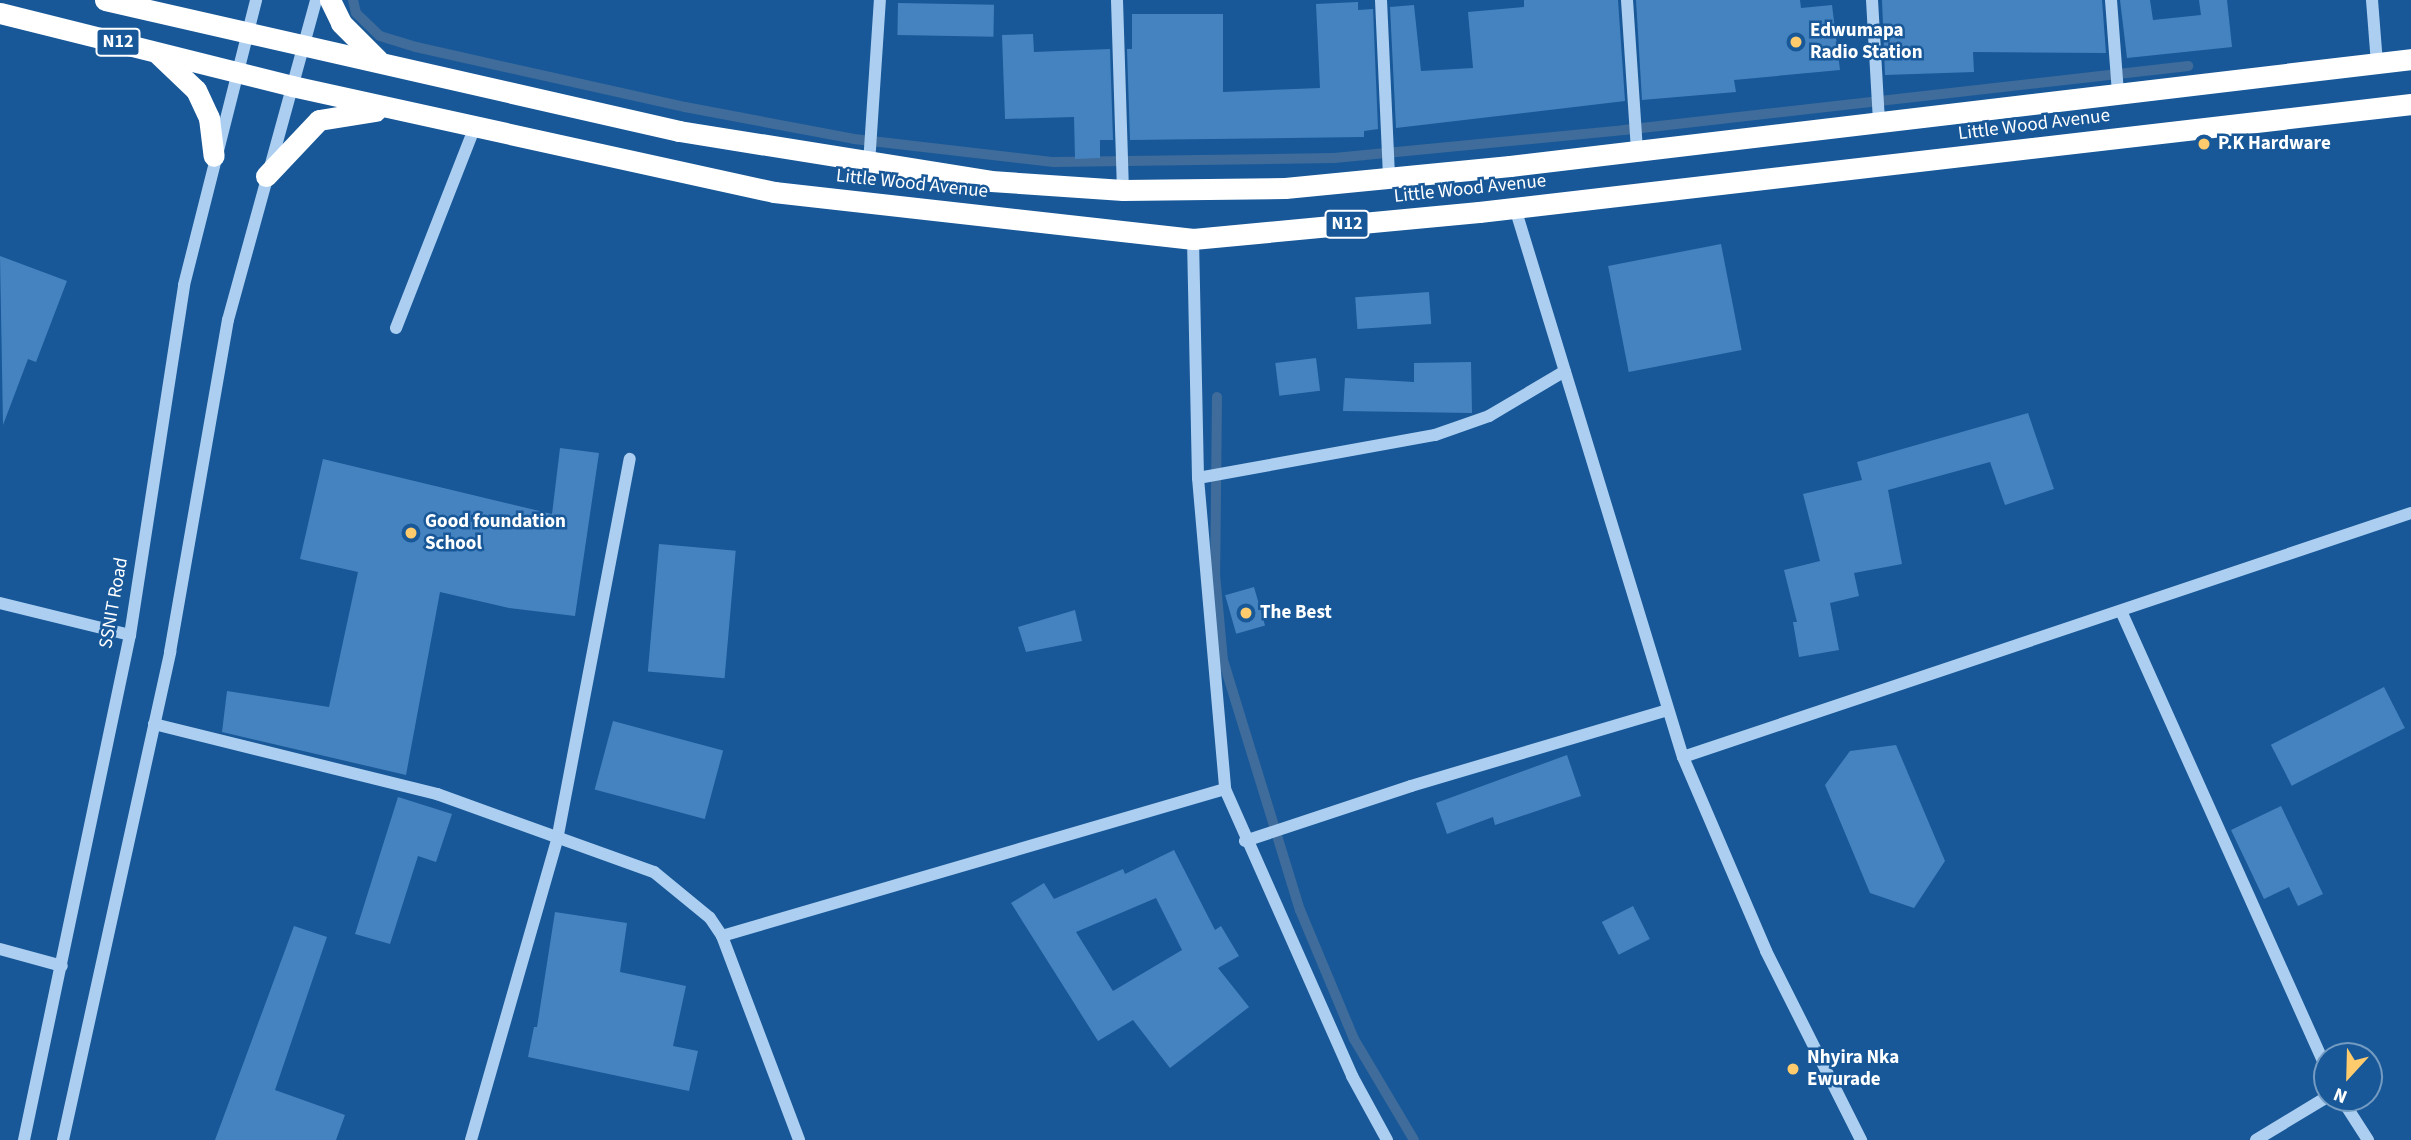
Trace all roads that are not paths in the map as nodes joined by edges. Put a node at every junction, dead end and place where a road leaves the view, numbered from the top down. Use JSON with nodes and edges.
{"nodes":[{"id":1,"x":108,"y":0,"type":"edge"},
{"id":2,"x":135,"y":0,"type":"edge"},
{"id":3,"x":256,"y":0,"type":"edge"},
{"id":4,"x":316,"y":0,"type":"edge"},
{"id":5,"x":330,"y":0,"type":"edge"},
{"id":6,"x":880,"y":0,"type":"edge"},
{"id":7,"x":1117,"y":0,"type":"edge"},
{"id":8,"x":1381,"y":0,"type":"edge"},
{"id":9,"x":1627,"y":0,"type":"edge"},
{"id":10,"x":1872,"y":0,"type":"edge"},
{"id":11,"x":2111,"y":0,"type":"edge"},
{"id":12,"x":2372,"y":0,"type":"edge"},
{"id":13,"x":0,"y":13,"type":"edge"},
{"id":14,"x":246,"y":29,"type":"junction"},
{"id":15,"x":304,"y":42,"type":"junction"},
{"id":16,"x":154,"y":50,"type":"junction"},
{"id":17,"x":2411,"y":59,"type":"edge"},
{"id":18,"x":2377,"y":63,"type":"junction"},
{"id":19,"x":386,"y":65,"type":"junction"},
{"id":20,"x":235,"y":72,"type":"junction"},
{"id":21,"x":292,"y":86,"type":"junction"},
{"id":22,"x":2118,"y":94,"type":"junction"},
{"id":23,"x":2411,"y":104,"type":"edge"},
{"id":24,"x":395,"y":109,"type":"junction"},
{"id":25,"x":1879,"y":120,"type":"junction"},
{"id":26,"x":475,"y":126,"type":"junction"},
{"id":27,"x":1637,"y":150,"type":"junction"},
{"id":28,"x":214,"y":156,"type":"junction"},
{"id":29,"x":869,"y":164,"type":"junction"},
{"id":30,"x":266,"y":176,"type":"junction"},
{"id":31,"x":1389,"y":178,"type":"junction"},
{"id":32,"x":1123,"y":190,"type":"junction"},
{"id":33,"x":1515,"y":208,"type":"junction"},
{"id":34,"x":1193,"y":239,"type":"junction"},
{"id":35,"x":396,"y":328,"type":"dead end"},
{"id":36,"x":1565,"y":371,"type":"junction"},
{"id":37,"x":630,"y":459,"type":"dead end"},
{"id":38,"x":1198,"y":478,"type":"junction"},
{"id":39,"x":2411,"y":513,"type":"edge"},
{"id":40,"x":0,"y":603,"type":"edge"},
{"id":41,"x":2121,"y":611,"type":"junction"},
{"id":42,"x":130,"y":635,"type":"junction"},
{"id":43,"x":1667,"y":710,"type":"junction"},
{"id":44,"x":154,"y":724,"type":"junction"},
{"id":45,"x":1683,"y":757,"type":"junction"},
{"id":46,"x":1225,"y":789,"type":"junction"},
{"id":47,"x":557,"y":840,"type":"junction"},
{"id":48,"x":1245,"y":841,"type":"junction"},
{"id":49,"x":722,"y":936,"type":"junction"},
{"id":50,"x":0,"y":949,"type":"edge"},
{"id":51,"x":62,"y":966,"type":"junction"},
{"id":52,"x":2314,"y":1042,"type":"edge"},
{"id":53,"x":2313,"y":1105,"type":"edge"},
{"id":54,"x":2350,"y":1112,"type":"edge"},
{"id":55,"x":24,"y":1140,"type":"edge"},
{"id":56,"x":63,"y":1140,"type":"edge"},
{"id":57,"x":471,"y":1140,"type":"edge"},
{"id":58,"x":799,"y":1140,"type":"edge"},
{"id":59,"x":1387,"y":1140,"type":"edge"},
{"id":60,"x":1861,"y":1140,"type":"edge"},
{"id":61,"x":2256,"y":1140,"type":"edge"},
{"id":62,"x":2368,"y":1140,"type":"edge"}],
"edges":[{"from":1,"to":2,"type":"highway"},
{"from":1,"to":14,"type":"highway","number":"N12"},
{"from":3,"to":14,"type":"street","name":"SSNIT Road"},
{"from":4,"to":15,"type":"street"},
{"from":5,"to":19,"type":"highway"},
{"from":6,"to":29,"type":"street"},
{"from":7,"to":32,"type":"street"},
{"from":8,"to":31,"type":"street"},
{"from":9,"to":27,"type":"street"},
{"from":10,"to":25,"type":"street"},
{"from":11,"to":22,"type":"street"},
{"from":12,"to":18,"type":"street"},
{"from":13,"to":16,"type":"highway","number":"N12"},
{"from":14,"to":15,"type":"highway","number":"N12"},
{"from":14,"to":20,"type":"street","name":"SSNIT Road"},
{"from":15,"to":19,"type":"highway","name":"Little Wood Avenue","number":"N12"},
{"from":15,"to":21,"type":"street"},
{"from":16,"to":20,"type":"highway","number":"N12"},
{"from":16,"to":28,"type":"highway"},
{"from":17,"to":18,"type":"highway","name":"Little Wood Avenue","number":"N12"},
{"from":18,"to":22,"type":"highway","name":"Little Wood Avenue","number":"N12"},
{"from":19,"to":29,"type":"highway","name":"Little Wood Avenue","number":"N12"},
{"from":20,"to":21,"type":"highway","number":"N12"},
{"from":20,"to":28,"type":"street","name":"SSNIT Road"},
{"from":21,"to":24,"type":"highway","name":"Little Wood Avenue","number":"N12"},
{"from":21,"to":30,"type":"street"},
{"from":22,"to":25,"type":"highway","name":"Little Wood Avenue","number":"N12"},
{"from":23,"to":33,"type":"highway","name":"Little Wood Avenue","number":"N12"},
{"from":24,"to":26,"type":"highway","name":"Little Wood Avenue","number":"N12"},
{"from":24,"to":30,"type":"highway"},
{"from":25,"to":27,"type":"highway","name":"Little Wood Avenue","number":"N12"},
{"from":26,"to":34,"type":"highway","name":"Little Wood Avenue","number":"N12"},
{"from":26,"to":35,"type":"street"},
{"from":27,"to":31,"type":"highway","name":"Little Wood Avenue","number":"N12"},
{"from":28,"to":42,"type":"street","name":"SSNIT Road"},
{"from":29,"to":32,"type":"highway","name":"Little Wood Avenue","number":"N12"},
{"from":30,"to":44,"type":"street"},
{"from":31,"to":32,"type":"highway","name":"Little Wood Avenue","number":"N12"},
{"from":33,"to":34,"type":"highway","name":"Little Wood Avenue","number":"N12"},
{"from":33,"to":36,"type":"street"},
{"from":34,"to":38,"type":"street"},
{"from":36,"to":38,"type":"street"},
{"from":36,"to":43,"type":"street"},
{"from":37,"to":47,"type":"street"},
{"from":38,"to":46,"type":"street"},
{"from":39,"to":41,"type":"street"},
{"from":40,"to":42,"type":"street"},
{"from":41,"to":45,"type":"street"},
{"from":41,"to":52,"type":"street"},
{"from":42,"to":51,"type":"street","name":"SSNIT Road"},
{"from":43,"to":45,"type":"street"},
{"from":43,"to":48,"type":"street"},
{"from":44,"to":47,"type":"street"},
{"from":44,"to":56,"type":"street"},
{"from":45,"to":60,"type":"street"},
{"from":46,"to":48,"type":"street"},
{"from":46,"to":49,"type":"street"},
{"from":47,"to":49,"type":"street"},
{"from":47,"to":57,"type":"street"},
{"from":48,"to":59,"type":"street"},
{"from":49,"to":58,"type":"street"},
{"from":50,"to":51,"type":"street"},
{"from":51,"to":55,"type":"street","name":"SSNIT Road"},
{"from":53,"to":61,"type":"street"},
{"from":54,"to":62,"type":"street"}]}
